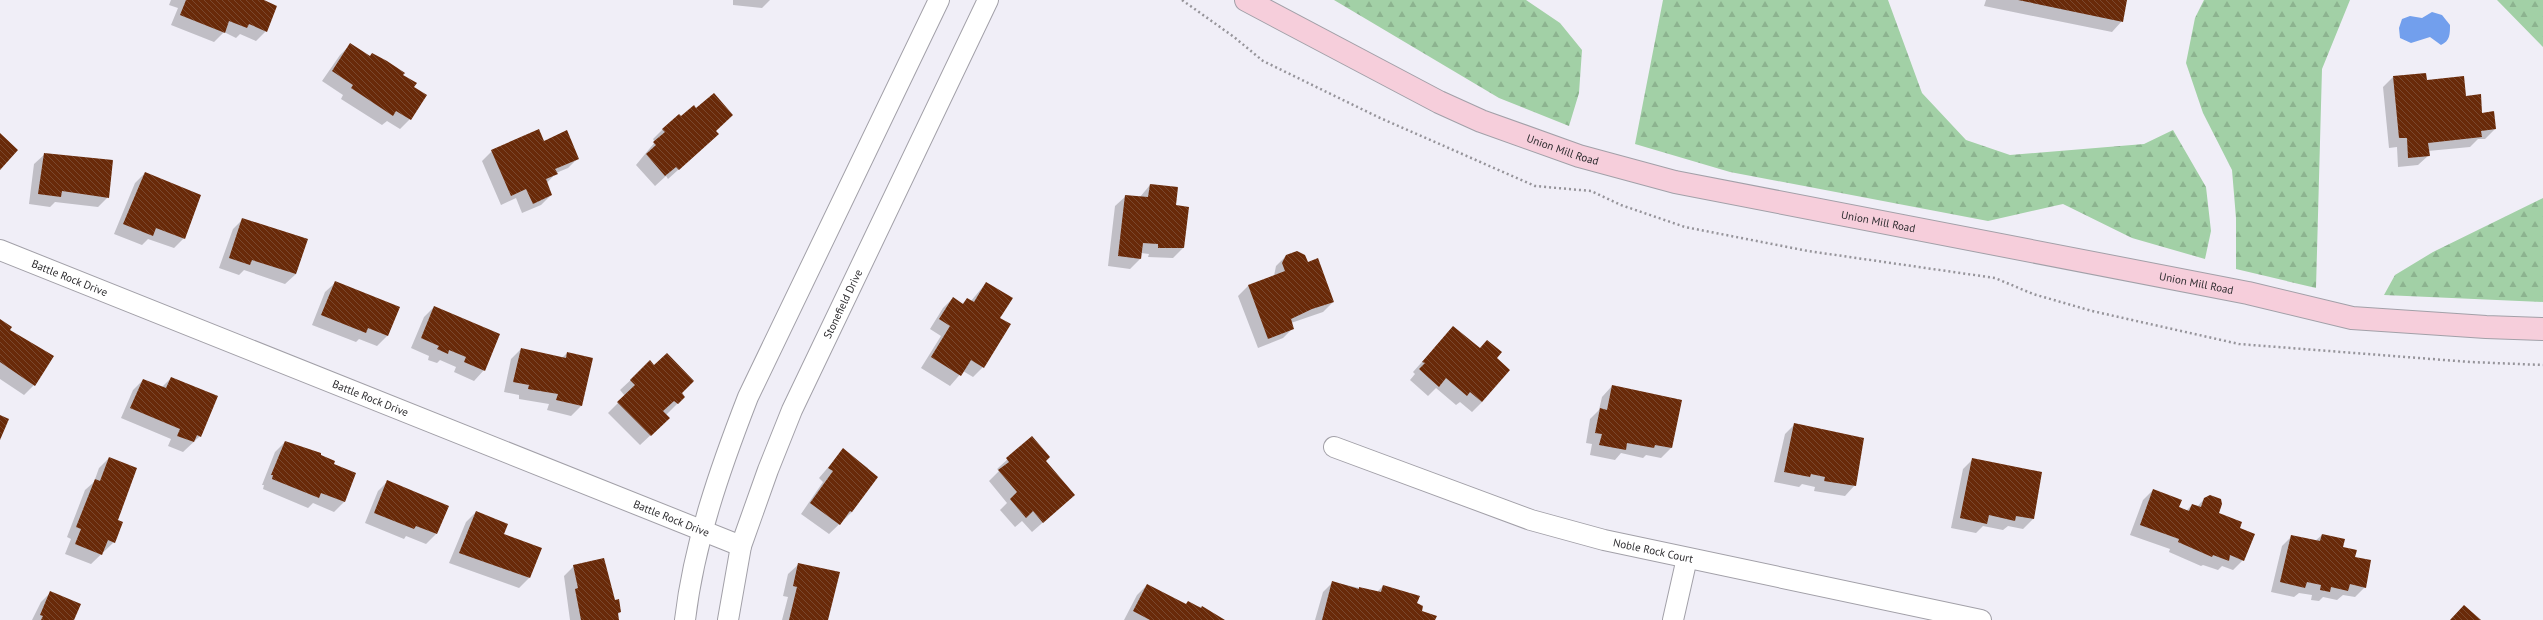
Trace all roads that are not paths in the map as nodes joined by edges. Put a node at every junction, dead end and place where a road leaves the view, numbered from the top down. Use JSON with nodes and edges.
{"nodes":[{"id":1,"x":939,"y":0,"type":"edge"},
{"id":2,"x":988,"y":0,"type":"edge"},
{"id":3,"x":1246,"y":0,"type":"edge"},
{"id":4,"x":0,"y":250,"type":"edge"},
{"id":5,"x":2543,"y":329,"type":"edge"},
{"id":6,"x":1334,"y":447,"type":"dead end"},
{"id":7,"x":701,"y":532,"type":"junction"},
{"id":8,"x":741,"y":546,"type":"junction"},
{"id":9,"x":1687,"y":558,"type":"junction"},
{"id":10,"x":685,"y":620,"type":"edge"},
{"id":11,"x":728,"y":620,"type":"edge"},
{"id":12,"x":1673,"y":620,"type":"edge"},
{"id":13,"x":1981,"y":620,"type":"edge"}],
"edges":[{"from":1,"to":7,"type":"street"},
{"from":2,"to":8,"type":"street","name":"Stonefield Drive"},
{"from":3,"to":5,"type":"street","name":"Union Mill Road"},
{"from":4,"to":7,"type":"street","name":"Battle Rock Drive"},
{"from":6,"to":9,"type":"street","name":"Noble Rock Court"},
{"from":7,"to":8,"type":"street","name":"Battle Rock Drive"},
{"from":7,"to":10,"type":"street"},
{"from":8,"to":11,"type":"street","name":"Stonefield Drive"},
{"from":9,"to":12,"type":"street"},
{"from":9,"to":13,"type":"street","name":"Noble Rock Court"}]}
